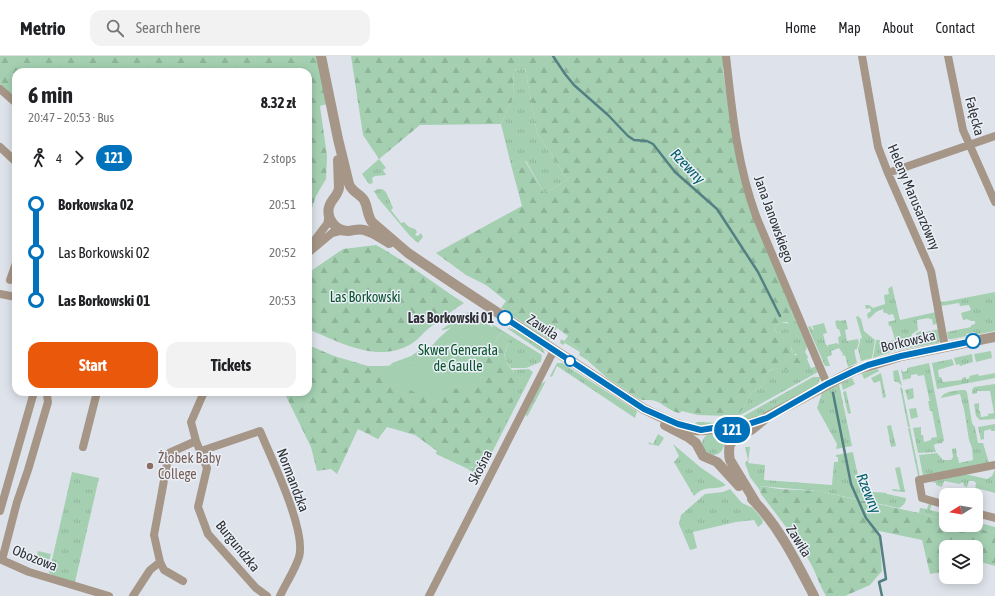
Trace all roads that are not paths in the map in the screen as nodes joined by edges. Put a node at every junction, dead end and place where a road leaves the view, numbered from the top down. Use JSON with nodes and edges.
{"nodes":[{"id":1,"x":321,"y":56,"type":"edge"},
{"id":2,"x":726,"y":56,"type":"edge"},
{"id":3,"x":862,"y":56,"type":"edge"},
{"id":4,"x":948,"y":56,"type":"edge"},
{"id":5,"x":0,"y":89,"type":"edge"},
{"id":6,"x":12,"y":100,"type":"edge"},
{"id":7,"x":336,"y":132,"type":"junction"},
{"id":8,"x":995,"y":136,"type":"edge"},
{"id":9,"x":969,"y":145,"type":"junction"},
{"id":10,"x":0,"y":147,"type":"edge"},
{"id":11,"x":12,"y":158,"type":"edge"},
{"id":12,"x":888,"y":173,"type":"junction"},
{"id":13,"x":355,"y":193,"type":"junction"},
{"id":14,"x":336,"y":196,"type":"junction"},
{"id":15,"x":995,"y":202,"type":"edge"},
{"id":16,"x":367,"y":211,"type":"junction"},
{"id":17,"x":329,"y":215,"type":"junction"},
{"id":18,"x":348,"y":230,"type":"junction"},
{"id":19,"x":312,"y":243,"type":"edge"},
{"id":20,"x":312,"y":250,"type":"edge"},
{"id":21,"x":408,"y":253,"type":"junction"},
{"id":22,"x":12,"y":274,"type":"edge"},
{"id":23,"x":10,"y":280,"type":"dead end"},
{"id":24,"x":0,"y":294,"type":"edge"},
{"id":25,"x":12,"y":296,"type":"edge"},
{"id":26,"x":995,"y":336,"type":"edge"},
{"id":27,"x":945,"y":347,"type":"junction"},
{"id":28,"x":554,"y":350,"type":"junction"},
{"id":29,"x":827,"y":384,"type":"junction"},
{"id":30,"x":33,"y":396,"type":"edge"},
{"id":31,"x":47,"y":396,"type":"edge"},
{"id":32,"x":96,"y":396,"type":"edge"},
{"id":33,"x":202,"y":396,"type":"edge"},
{"id":34,"x":644,"y":409,"type":"junction"},
{"id":35,"x":767,"y":418,"type":"junction"},
{"id":36,"x":705,"y":430,"type":"junction"},
{"id":37,"x":722,"y":430,"type":"junction"},
{"id":38,"x":196,"y":441,"type":"junction"},
{"id":39,"x":83,"y":447,"type":"dead end"},
{"id":40,"x":698,"y":447,"type":"junction"},
{"id":41,"x":729,"y":448,"type":"junction"},
{"id":42,"x":201,"y":451,"type":"junction"},
{"id":43,"x":713,"y":460,"type":"junction"},
{"id":44,"x":995,"y":465,"type":"edge"},
{"id":45,"x":3,"y":490,"type":"edge"},
{"id":46,"x":756,"y":503,"type":"junction"},
{"id":47,"x":939,"y":503,"type":"edge"},
{"id":48,"x":0,"y":511,"type":"edge"},
{"id":49,"x":983,"y":515,"type":"edge"},
{"id":50,"x":995,"y":518,"type":"edge"},
{"id":51,"x":160,"y":562,"type":"junction"},
{"id":52,"x":183,"y":581,"type":"dead end"},
{"id":53,"x":109,"y":596,"type":"edge"},
{"id":54,"x":133,"y":596,"type":"edge"},
{"id":55,"x":267,"y":596,"type":"edge"},
{"id":56,"x":280,"y":596,"type":"edge"},
{"id":57,"x":429,"y":596,"type":"edge"},
{"id":58,"x":814,"y":596,"type":"edge"}],
"edges":[{"from":1,"to":7,"type":"street","name":"Zawiła"},
{"from":2,"to":29,"type":"street","name":"Jana Janowskiego"},
{"from":3,"to":12,"type":"street","name":"Heleny Marusarzówny"},
{"from":4,"to":9,"type":"street","name":"Fałęcka"},
{"from":5,"to":6,"type":"street"},
{"from":7,"to":13,"type":"street","name":"Zawiła"},
{"from":7,"to":14,"type":"street","name":"Zawiła"},
{"from":8,"to":9,"type":"street"},
{"from":9,"to":12,"type":"street"},
{"from":9,"to":15,"type":"street","name":"Fałęcka"},
{"from":10,"to":11,"type":"street"},
{"from":12,"to":27,"type":"street","name":"Heleny Marusarzówny"},
{"from":13,"to":14,"type":"street"},
{"from":13,"to":16,"type":"street","name":"Zawiła"},
{"from":14,"to":17,"type":"street","name":"Zawiła"},
{"from":16,"to":18,"type":"street"},
{"from":16,"to":21,"type":"street","name":"Zawiła"},
{"from":17,"to":18,"type":"street"},
{"from":17,"to":19,"type":"street"},
{"from":18,"to":20,"type":"street"},
{"from":18,"to":21,"type":"street","name":"Zawiła"},
{"from":21,"to":28,"type":"street","name":"Zawiła"},
{"from":22,"to":23,"type":"street"},
{"from":24,"to":25,"type":"street"},
{"from":26,"to":27,"type":"street","name":"Borkowska"},
{"from":27,"to":29,"type":"street","name":"Borkowska"},
{"from":28,"to":34,"type":"street","name":"Zawiła"},
{"from":28,"to":57,"type":"street","name":"Skośna"},
{"from":29,"to":35,"type":"street","name":"Borkowska"},
{"from":30,"to":45,"type":"street"},
{"from":31,"to":53,"type":"street","name":"Obozowa"},
{"from":32,"to":39,"type":"street"},
{"from":33,"to":38,"type":"street","name":"Burgundzka"},
{"from":34,"to":36,"type":"street","name":"Zawiła"},
{"from":34,"to":40,"type":"street","name":"Zawiła"},
{"from":35,"to":37,"type":"street","name":"Borkowska"},
{"from":35,"to":41,"type":"street","name":"Borkowska"},
{"from":36,"to":37,"type":"street","name":"Zawiła"},
{"from":36,"to":40,"type":"street"},
{"from":37,"to":41,"type":"street","name":"Zawiła"},
{"from":38,"to":42,"type":"street","name":"Burgundzka"},
{"from":38,"to":51,"type":"street"},
{"from":40,"to":43,"type":"street","name":"Zawiła"},
{"from":41,"to":43,"type":"street"},
{"from":41,"to":46,"type":"street","name":"Zawiła"},
{"from":42,"to":55,"type":"street","name":"Burgundzka"},
{"from":42,"to":56,"type":"street","name":"Normandzka"},
{"from":43,"to":46,"type":"street","name":"Zawiła"},
{"from":44,"to":47,"type":"street"},
{"from":45,"to":48,"type":"street"},
{"from":46,"to":58,"type":"street","name":"Zawiła"},
{"from":49,"to":50,"type":"street"},
{"from":51,"to":52,"type":"street"},
{"from":51,"to":54,"type":"street"}]}
